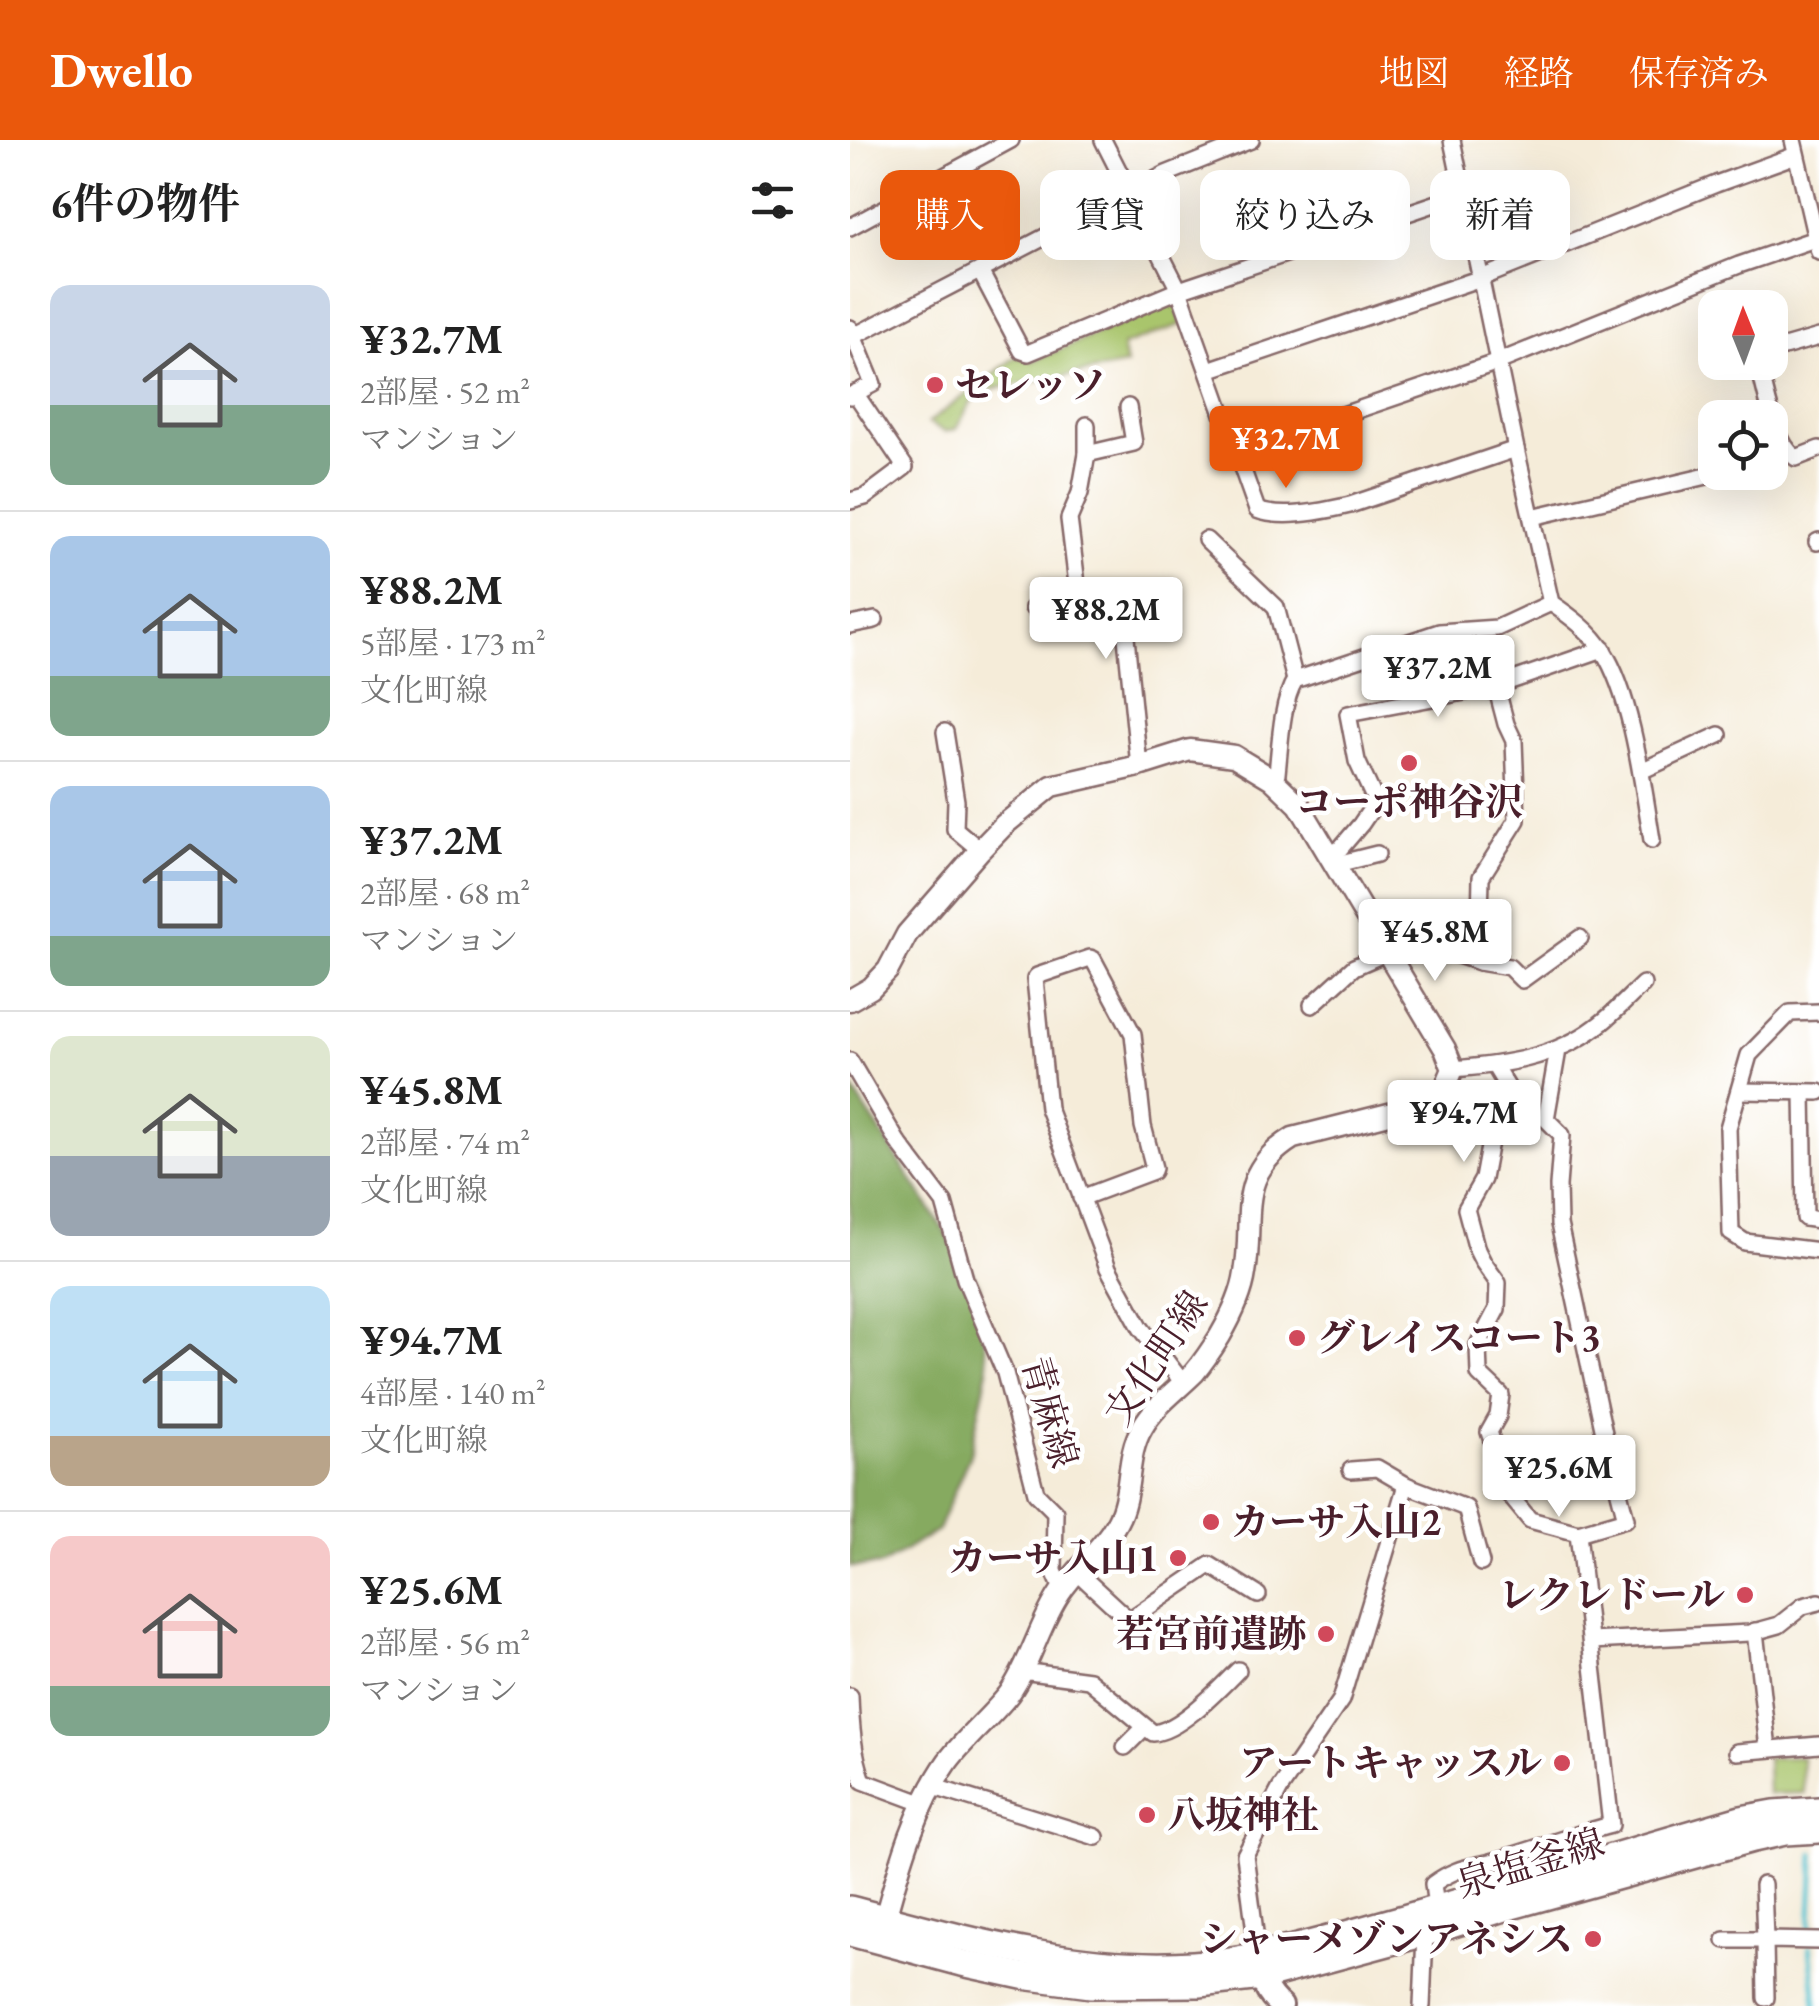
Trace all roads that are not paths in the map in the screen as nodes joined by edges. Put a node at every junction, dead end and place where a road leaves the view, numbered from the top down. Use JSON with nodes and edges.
{"nodes":[{"id":1,"x":1011,"y":140,"type":"edge"},
{"id":2,"x":1103,"y":140,"type":"edge"},
{"id":3,"x":1251,"y":140,"type":"edge"},
{"id":4,"x":1452,"y":140,"type":"edge"},
{"id":5,"x":1794,"y":147,"type":"edge"},
{"id":6,"x":1118,"y":170,"type":"edge"},
{"id":7,"x":1176,"y":170,"type":"edge"},
{"id":8,"x":1459,"y":170,"type":"edge"},
{"id":9,"x":1430,"y":205,"type":"edge"},
{"id":10,"x":850,"y":227,"type":"edge"},
{"id":11,"x":1040,"y":240,"type":"edge"},
{"id":12,"x":1817,"y":246,"type":"edge"},
{"id":13,"x":1164,"y":260,"type":"edge"},
{"id":14,"x":1477,"y":260,"type":"edge"},
{"id":15,"x":980,"y":271,"type":"junction"},
{"id":16,"x":1481,"y":278,"type":"junction"},
{"id":17,"x":1179,"y":290,"type":"junction"},
{"id":18,"x":852,"y":332,"type":"edge"},
{"id":19,"x":1819,"y":336,"type":"edge"},
{"id":20,"x":1788,"y":346,"type":"edge"},
{"id":21,"x":1498,"y":362,"type":"junction"},
{"id":22,"x":1208,"y":370,"type":"junction"},
{"id":23,"x":1763,"y":380,"type":"edge"},
{"id":24,"x":853,"y":394,"type":"edge"},
{"id":25,"x":1128,"y":407,"type":"dead end"},
{"id":26,"x":1087,"y":425,"type":"dead end"},
{"id":27,"x":1516,"y":449,"type":"junction"},
{"id":28,"x":1819,"y":449,"type":"edge"},
{"id":29,"x":1237,"y":451,"type":"junction"},
{"id":30,"x":1087,"y":454,"type":"junction"},
{"id":31,"x":1698,"y":478,"type":"edge"},
{"id":32,"x":850,"y":501,"type":"edge"},
{"id":33,"x":1532,"y":517,"type":"junction"},
{"id":34,"x":1206,"y":540,"type":"dead end"},
{"id":35,"x":1551,"y":604,"type":"junction"},
{"id":36,"x":1033,"y":608,"type":"dead end"},
{"id":37,"x":1077,"y":611,"type":"junction"},
{"id":38,"x":874,"y":620,"type":"dead end"},
{"id":39,"x":850,"y":625,"type":"edge"},
{"id":40,"x":1603,"y":650,"type":"junction"},
{"id":41,"x":1295,"y":680,"type":"junction"},
{"id":42,"x":1496,"y":686,"type":"junction"},
{"id":43,"x":944,"y":732,"type":"dead end"},
{"id":44,"x":1719,"y":735,"type":"dead end"},
{"id":45,"x":1139,"y":766,"type":"junction"},
{"id":46,"x":1641,"y":772,"type":"junction"},
{"id":47,"x":1276,"y":782,"type":"junction"},
{"id":48,"x":1652,"y":840,"type":"dead end"},
{"id":49,"x":980,"y":850,"type":"junction"},
{"id":50,"x":1377,"y":854,"type":"dead end"},
{"id":51,"x":1335,"y":861,"type":"junction"},
{"id":52,"x":1580,"y":938,"type":"dead end"},
{"id":53,"x":1386,"y":952,"type":"junction"},
{"id":54,"x":1479,"y":962,"type":"junction"},
{"id":55,"x":1643,"y":984,"type":"dead end"},
{"id":56,"x":850,"y":1000,"type":"edge"},
{"id":57,"x":1312,"y":1005,"type":"dead end"},
{"id":58,"x":1819,"y":1012,"type":"edge"},
{"id":59,"x":1558,"y":1050,"type":"junction"},
{"id":60,"x":850,"y":1061,"type":"edge"},
{"id":61,"x":1494,"y":1066,"type":"junction"},
{"id":62,"x":1453,"y":1069,"type":"junction"},
{"id":63,"x":1739,"y":1091,"type":"junction"},
{"id":64,"x":1811,"y":1092,"type":"edge"},
{"id":65,"x":1812,"y":1174,"type":"edge"},
{"id":66,"x":1082,"y":1198,"type":"junction"},
{"id":67,"x":1819,"y":1220,"type":"edge"},
{"id":68,"x":1819,"y":1251,"type":"edge"},
{"id":69,"x":1182,"y":1383,"type":"junction"},
{"id":70,"x":1351,"y":1470,"type":"dead end"},
{"id":71,"x":1406,"y":1485,"type":"junction"},
{"id":72,"x":1578,"y":1533,"type":"junction"},
{"id":73,"x":1482,"y":1563,"type":"dead end"},
{"id":74,"x":1070,"y":1580,"type":"junction"},
{"id":75,"x":1258,"y":1595,"type":"dead end"},
{"id":76,"x":1819,"y":1602,"type":"edge"},
{"id":77,"x":1755,"y":1632,"type":"junction"},
{"id":78,"x":1591,"y":1642,"type":"junction"},
{"id":79,"x":1022,"y":1670,"type":"junction"},
{"id":80,"x":1238,"y":1670,"type":"dead end"},
{"id":81,"x":850,"y":1696,"type":"edge"},
{"id":82,"x":1145,"y":1727,"type":"junction"},
{"id":83,"x":1819,"y":1745,"type":"edge"},
{"id":84,"x":1125,"y":1747,"type":"dead end"},
{"id":85,"x":1768,"y":1749,"type":"junction"},
{"id":86,"x":1737,"y":1752,"type":"dead end"},
{"id":87,"x":927,"y":1794,"type":"junction"},
{"id":88,"x":1819,"y":1810,"type":"edge"},
{"id":89,"x":1819,"y":1830,"type":"edge"},
{"id":90,"x":1096,"y":1837,"type":"dead end"},
{"id":91,"x":1763,"y":1885,"type":"dead end"},
{"id":92,"x":1436,"y":1908,"type":"junction"},
{"id":93,"x":850,"y":1909,"type":"edge"},
{"id":94,"x":882,"y":1930,"type":"junction"},
{"id":95,"x":850,"y":1933,"type":"edge"},
{"id":96,"x":1425,"y":1933,"type":"junction"},
{"id":97,"x":1724,"y":1940,"type":"dead end"},
{"id":98,"x":1764,"y":1940,"type":"junction"},
{"id":99,"x":1819,"y":1941,"type":"edge"},
{"id":100,"x":1260,"y":1966,"type":"junction"},
{"id":101,"x":1766,"y":1998,"type":"dead end"},
{"id":102,"x":1281,"y":2006,"type":"edge"},
{"id":103,"x":1422,"y":2006,"type":"edge"}],
"edges":[{"from":1,"to":10,"type":"street"},
{"from":2,"to":6,"type":"street"},
{"from":3,"to":7,"type":"street"},
{"from":4,"to":8,"type":"street"},
{"from":5,"to":12,"type":"street"},
{"from":5,"to":16,"type":"street"},
{"from":9,"to":17,"type":"street"},
{"from":11,"to":15,"type":"street"},
{"from":12,"to":21,"type":"street"},
{"from":13,"to":17,"type":"street"},
{"from":14,"to":16,"type":"street"},
{"from":15,"to":17,"type":"street"},
{"from":15,"to":18,"type":"street"},
{"from":16,"to":21,"type":"street"},
{"from":16,"to":22,"type":"street"},
{"from":17,"to":22,"type":"street"},
{"from":18,"to":24,"type":"street"},
{"from":19,"to":20,"type":"street"},
{"from":21,"to":27,"type":"street"},
{"from":21,"to":29,"type":"street"},
{"from":22,"to":29,"type":"street"},
{"from":23,"to":28,"type":"street"},
{"from":24,"to":32,"type":"street"},
{"from":25,"to":30,"type":"street"},
{"from":26,"to":30,"type":"street"},
{"from":27,"to":29,"type":"street"},
{"from":27,"to":33,"type":"street"},
{"from":30,"to":37,"type":"street"},
{"from":31,"to":33,"type":"street"},
{"from":33,"to":35,"type":"street"},
{"from":34,"to":41,"type":"street"},
{"from":35,"to":40,"type":"street"},
{"from":35,"to":41,"type":"street"},
{"from":36,"to":37,"type":"street"},
{"from":37,"to":45,"type":"street"},
{"from":38,"to":39,"type":"street"},
{"from":40,"to":42,"type":"street"},
{"from":40,"to":46,"type":"street"},
{"from":41,"to":47,"type":"street"},
{"from":42,"to":51,"type":"street"},
{"from":42,"to":54,"type":"street"},
{"from":43,"to":49,"type":"street"},
{"from":44,"to":46,"type":"street"},
{"from":45,"to":47,"type":"street"},
{"from":45,"to":49,"type":"street"},
{"from":46,"to":48,"type":"street"},
{"from":47,"to":51,"type":"street"},
{"from":49,"to":56,"type":"street"},
{"from":50,"to":51,"type":"street"},
{"from":51,"to":53,"type":"street"},
{"from":52,"to":54,"type":"street"},
{"from":53,"to":54,"type":"street"},
{"from":53,"to":57,"type":"street"},
{"from":53,"to":62,"type":"street"},
{"from":55,"to":59,"type":"street"},
{"from":58,"to":63,"type":"street"},
{"from":59,"to":61,"type":"street"},
{"from":59,"to":72,"type":"street"},
{"from":60,"to":74,"type":"street","name":"青麻線"},
{"from":61,"to":62,"type":"street"},
{"from":61,"to":72,"type":"street"},
{"from":62,"to":69,"type":"street","name":"文化町線"},
{"from":63,"to":64,"type":"street"},
{"from":63,"to":68,"type":"street"},
{"from":64,"to":65,"type":"street"},
{"from":65,"to":67,"type":"street"},
{"from":66,"to":66,"type":"street"},
{"from":66,"to":69,"type":"street"},
{"from":69,"to":74,"type":"street","name":"文化町線"},
{"from":70,"to":71,"type":"street"},
{"from":71,"to":73,"type":"street"},
{"from":71,"to":100,"type":"street"},
{"from":72,"to":78,"type":"street"},
{"from":74,"to":75,"type":"street"},
{"from":74,"to":79,"type":"street"},
{"from":76,"to":77,"type":"street"},
{"from":77,"to":78,"type":"street"},
{"from":77,"to":85,"type":"street"},
{"from":78,"to":92,"type":"street"},
{"from":79,"to":82,"type":"street"},
{"from":79,"to":87,"type":"street"},
{"from":80,"to":82,"type":"street"},
{"from":81,"to":87,"type":"street"},
{"from":82,"to":84,"type":"street"},
{"from":83,"to":85,"type":"street"},
{"from":85,"to":86,"type":"street"},
{"from":87,"to":90,"type":"street"},
{"from":87,"to":94,"type":"street"},
{"from":88,"to":92,"type":"main road","name":"泉塩釜線"},
{"from":89,"to":96,"type":"main road","name":"泉塩釜線"},
{"from":91,"to":98,"type":"street"},
{"from":92,"to":100,"type":"main road","name":"泉塩釜線"},
{"from":93,"to":94,"type":"main road","name":"泉塩釜線"},
{"from":94,"to":95,"type":"main road","name":"泉塩釜線"},
{"from":94,"to":100,"type":"main road","name":"泉塩釜線"},
{"from":96,"to":100,"type":"main road","name":"泉塩釜線"},
{"from":96,"to":103,"type":"street"},
{"from":97,"to":98,"type":"street"},
{"from":98,"to":99,"type":"street"},
{"from":98,"to":101,"type":"street"},
{"from":100,"to":102,"type":"main road"}]}
